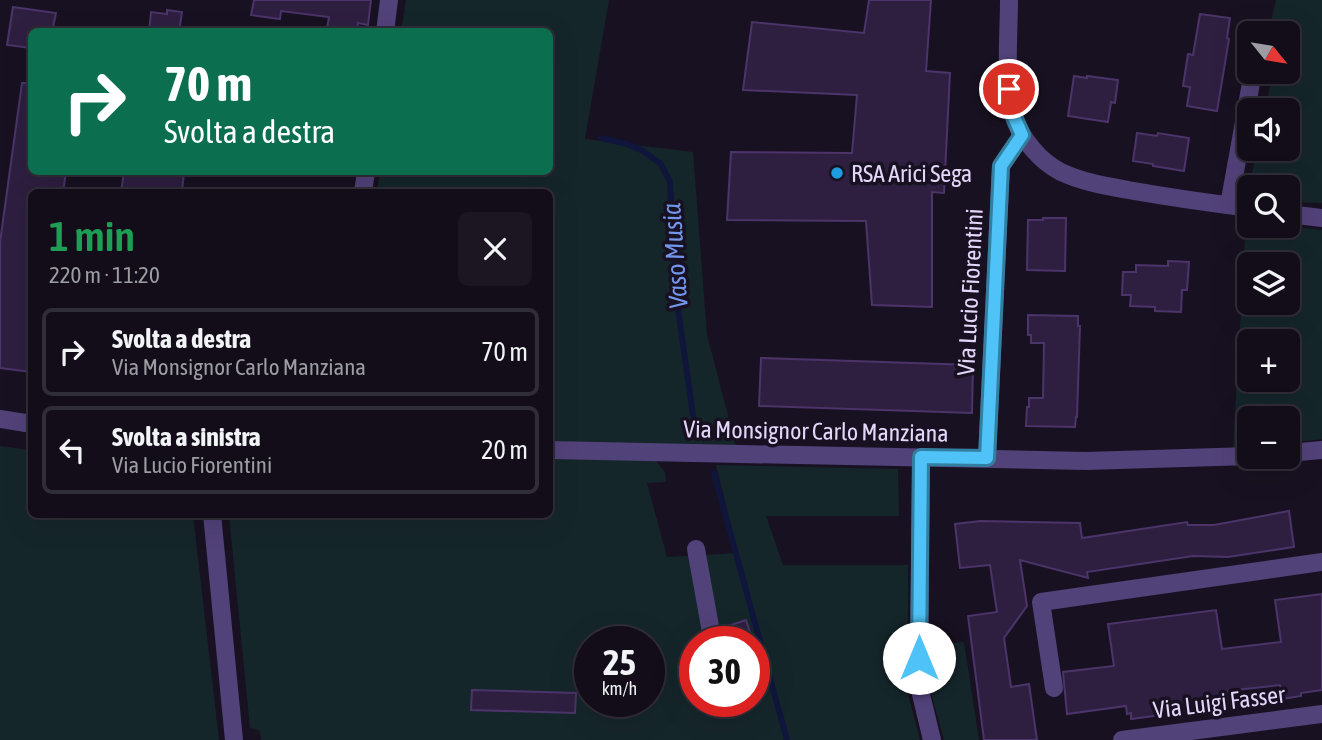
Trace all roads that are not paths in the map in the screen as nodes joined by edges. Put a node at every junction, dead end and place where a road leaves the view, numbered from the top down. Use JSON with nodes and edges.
{"nodes":[{"id":1,"x":390,"y":0,"type":"edge"},
{"id":2,"x":1009,"y":0,"type":"edge"},
{"id":3,"x":386,"y":28,"type":"edge"},
{"id":4,"x":1251,"y":84,"type":"edge"},
{"id":5,"x":1022,"y":135,"type":"junction"},
{"id":6,"x":1229,"y":205,"type":"junction"},
{"id":7,"x":1237,"y":206,"type":"edge"},
{"id":8,"x":1300,"y":215,"type":"edge"},
{"id":9,"x":1322,"y":218,"type":"edge"},
{"id":10,"x":0,"y":419,"type":"edge"},
{"id":11,"x":28,"y":423,"type":"edge"},
{"id":12,"x":553,"y":450,"type":"edge"},
{"id":13,"x":1322,"y":450,"type":"edge"},
{"id":14,"x":1300,"y":452,"type":"edge"},
{"id":15,"x":1237,"y":456,"type":"edge"},
{"id":16,"x":921,"y":457,"type":"junction"},
{"id":17,"x":987,"y":458,"type":"junction"},
{"id":18,"x":212,"y":518,"type":"edge"},
{"id":19,"x":696,"y":549,"type":"dead end"},
{"id":20,"x":1322,"y":562,"type":"edge"},
{"id":21,"x":710,"y":626,"type":"edge"},
{"id":22,"x":1054,"y":688,"type":"dead end"},
{"id":23,"x":1322,"y":714,"type":"edge"},
{"id":24,"x":234,"y":740,"type":"edge"},
{"id":25,"x":932,"y":740,"type":"edge"},
{"id":26,"x":1122,"y":740,"type":"edge"}],
"edges":[{"from":1,"to":3,"type":"street"},
{"from":2,"to":5,"type":"street"},
{"from":4,"to":6,"type":"street"},
{"from":5,"to":6,"type":"street"},
{"from":5,"to":17,"type":"street","name":"Via Lucio Fiorentini"},
{"from":6,"to":7,"type":"street"},
{"from":8,"to":9,"type":"street"},
{"from":10,"to":11,"type":"street"},
{"from":12,"to":16,"type":"street","name":"Via Monsignor Carlo Manziana"},
{"from":13,"to":14,"type":"street"},
{"from":15,"to":17,"type":"street","name":"Via Monsignor Carlo Manziana"},
{"from":16,"to":17,"type":"street","name":"Via Monsignor Carlo Manziana"},
{"from":16,"to":25,"type":"street"},
{"from":18,"to":24,"type":"street"},
{"from":19,"to":21,"type":"street"},
{"from":20,"to":22,"type":"street"},
{"from":23,"to":26,"type":"street","name":"Via Luigi Fasser"}]}
